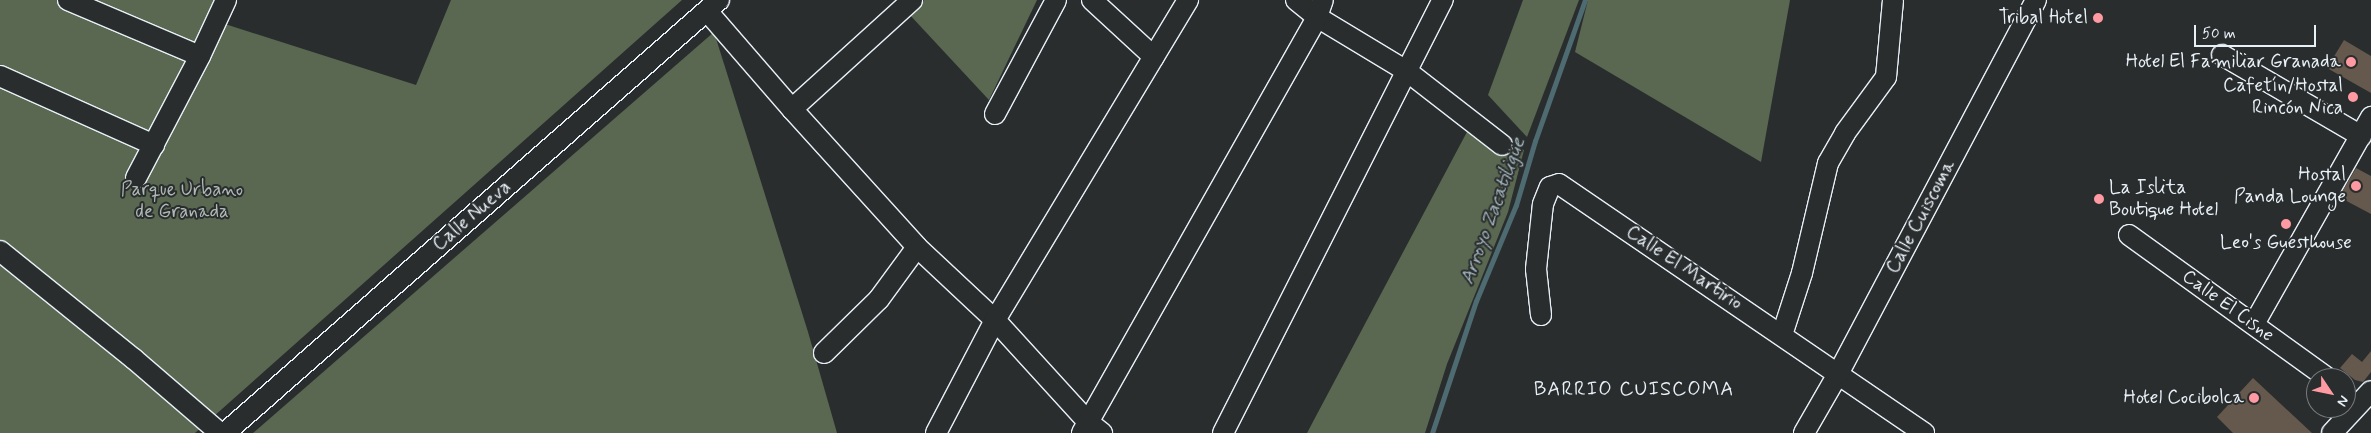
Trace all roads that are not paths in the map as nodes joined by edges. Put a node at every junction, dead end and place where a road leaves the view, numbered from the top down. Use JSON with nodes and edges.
{"nodes":[{"id":1,"x":68,"y":0,"type":"edge"},
{"id":2,"x":226,"y":0,"type":"edge"},
{"id":3,"x":912,"y":0,"type":"edge"},
{"id":4,"x":1056,"y":0,"type":"edge"},
{"id":5,"x":1092,"y":0,"type":"edge"},
{"id":6,"x":1188,"y":0,"type":"edge"},
{"id":7,"x":1296,"y":0,"type":"edge"},
{"id":8,"x":1442,"y":0,"type":"edge"},
{"id":9,"x":1893,"y":0,"type":"edge"},
{"id":10,"x":2036,"y":0,"type":"edge"},
{"id":11,"x":713,"y":5,"type":"edge"},
{"id":12,"x":1320,"y":8,"type":"edge"},
{"id":13,"x":2222,"y":55,"type":"dead end"},
{"id":14,"x":200,"y":56,"type":"junction"},
{"id":15,"x":1154,"y":57,"type":"junction"},
{"id":16,"x":1408,"y":72,"type":"junction"},
{"id":17,"x":0,"y":76,"type":"edge"},
{"id":18,"x":792,"y":109,"type":"junction"},
{"id":19,"x":995,"y":114,"type":"dead end"},
{"id":20,"x":2371,"y":117,"type":"edge"},
{"id":21,"x":2360,"y":136,"type":"junction"},
{"id":22,"x":154,"y":145,"type":"junction"},
{"id":23,"x":1502,"y":145,"type":"dead end"},
{"id":24,"x":136,"y":178,"type":"dead end"},
{"id":25,"x":2129,"y":235,"type":"dead end"},
{"id":26,"x":918,"y":247,"type":"junction"},
{"id":27,"x":0,"y":251,"type":"edge"},
{"id":28,"x":1541,"y":315,"type":"dead end"},
{"id":29,"x":995,"y":320,"type":"junction"},
{"id":30,"x":2254,"y":324,"type":"junction"},
{"id":31,"x":1782,"y":335,"type":"junction"},
{"id":32,"x":824,"y":353,"type":"dead end"},
{"id":33,"x":2313,"y":368,"type":"edge"},
{"id":34,"x":1838,"y":374,"type":"junction"},
{"id":35,"x":2362,"y":399,"type":"edge"},
{"id":36,"x":1091,"y":429,"type":"edge"},
{"id":37,"x":220,"y":433,"type":"edge"},
{"id":38,"x":225,"y":433,"type":"edge"},
{"id":39,"x":936,"y":433,"type":"edge"},
{"id":40,"x":1222,"y":433,"type":"edge"},
{"id":41,"x":1804,"y":433,"type":"edge"},
{"id":42,"x":1924,"y":433,"type":"edge"},
{"id":43,"x":2332,"y":433,"type":"edge"}],
"edges":[{"from":1,"to":14,"type":"street"},
{"from":2,"to":14,"type":"street"},
{"from":3,"to":18,"type":"street"},
{"from":4,"to":19,"type":"street"},
{"from":5,"to":15,"type":"street"},
{"from":6,"to":15,"type":"street"},
{"from":7,"to":12,"type":"street"},
{"from":8,"to":16,"type":"street"},
{"from":9,"to":31,"type":"street"},
{"from":10,"to":34,"type":"street","name":"Calle Cuiscoma"},
{"from":11,"to":18,"type":"street"},
{"from":11,"to":38,"type":"street","name":"Calle Nueva"},
{"from":12,"to":16,"type":"street"},
{"from":12,"to":36,"type":"street"},
{"from":13,"to":21,"type":"street"},
{"from":14,"to":22,"type":"street"},
{"from":15,"to":29,"type":"street"},
{"from":16,"to":23,"type":"street"},
{"from":16,"to":40,"type":"street"},
{"from":17,"to":22,"type":"street"},
{"from":18,"to":26,"type":"street"},
{"from":20,"to":21,"type":"street"},
{"from":21,"to":30,"type":"street"},
{"from":22,"to":24,"type":"street"},
{"from":25,"to":30,"type":"street","name":"Calle El Cisne"},
{"from":26,"to":29,"type":"street"},
{"from":26,"to":32,"type":"street"},
{"from":27,"to":37,"type":"street"},
{"from":28,"to":31,"type":"street","name":"Calle El Martirio"},
{"from":29,"to":36,"type":"street"},
{"from":29,"to":39,"type":"street"},
{"from":30,"to":33,"type":"street","name":"Calle El Cisne"},
{"from":31,"to":34,"type":"street","name":"Calle El Martirio"},
{"from":34,"to":41,"type":"street","name":"Calle Cuiscoma"},
{"from":34,"to":42,"type":"street","name":"Calle El Martirio"},
{"from":35,"to":43,"type":"street"}]}
